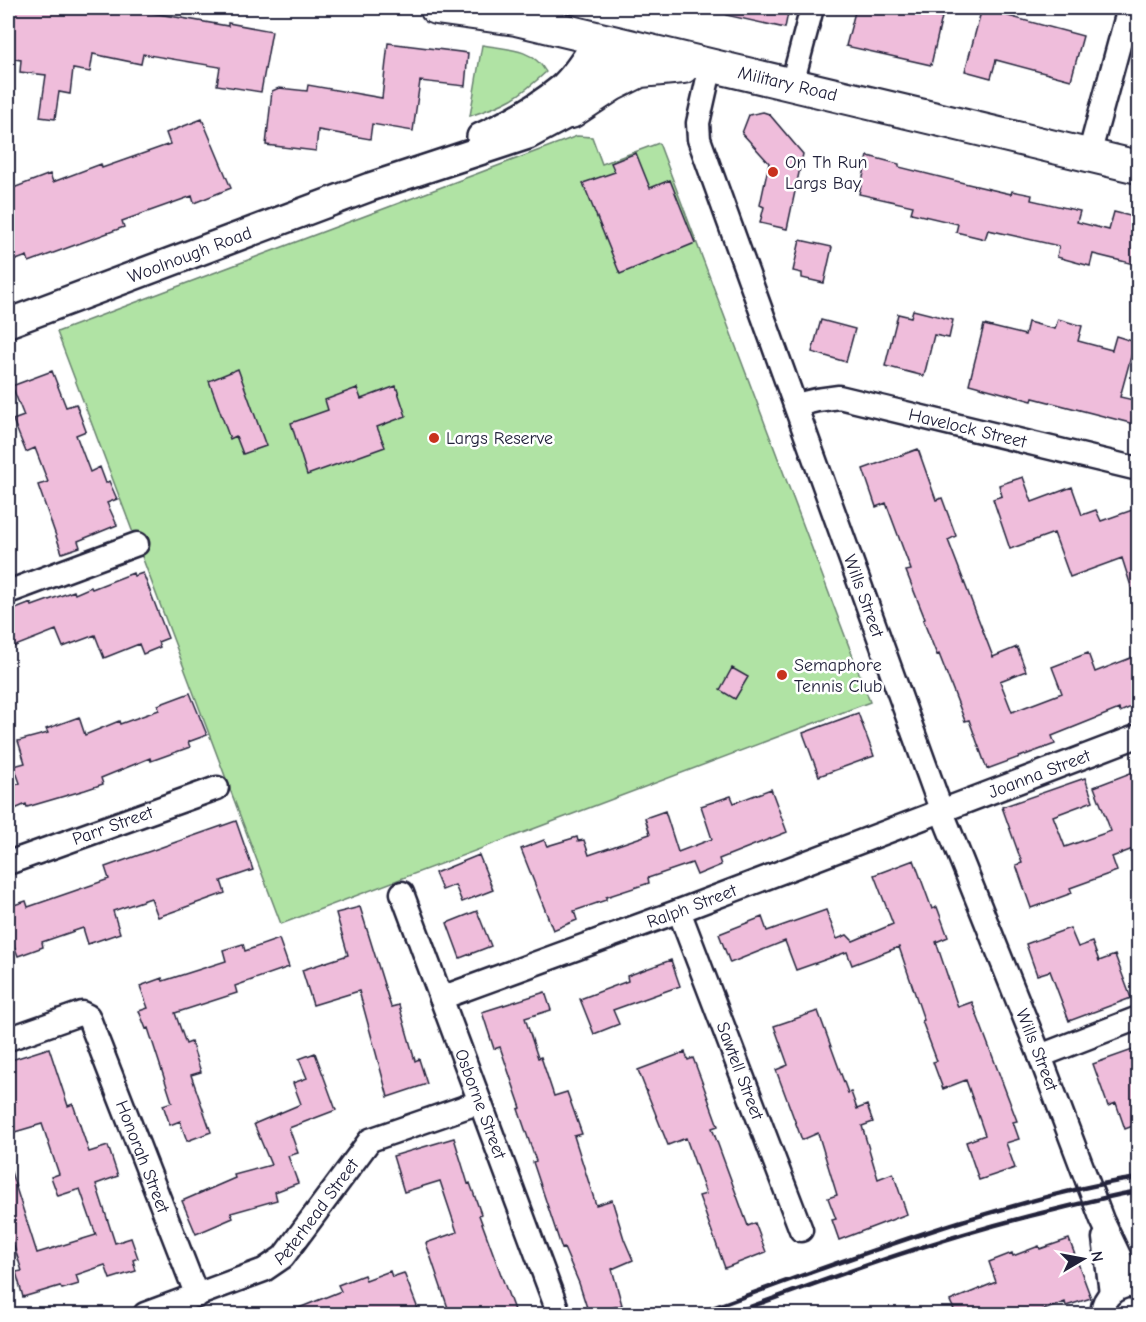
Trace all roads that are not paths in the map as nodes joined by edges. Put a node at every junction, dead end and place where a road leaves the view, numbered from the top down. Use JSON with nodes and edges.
{"nodes":[{"id":1,"x":436,"y":8,"type":"edge"},
{"id":2,"x":812,"y":8,"type":"edge"},
{"id":3,"x":1128,"y":8,"type":"edge"},
{"id":4,"x":517,"y":13,"type":"edge"},
{"id":5,"x":611,"y":41,"type":"junction"},
{"id":6,"x":711,"y":65,"type":"junction"},
{"id":7,"x":792,"y":84,"type":"junction"},
{"id":8,"x":571,"y":111,"type":"junction"},
{"id":9,"x":1089,"y":155,"type":"junction"},
{"id":10,"x":1138,"y":167,"type":"edge"},
{"id":11,"x":370,"y":187,"type":"junction"},
{"id":12,"x":8,"y":322,"type":"edge"},
{"id":13,"x":796,"y":405,"type":"junction"},
{"id":14,"x":1138,"y":469,"type":"edge"},
{"id":15,"x":137,"y":544,"type":"dead end"},
{"id":16,"x":8,"y":592,"type":"edge"},
{"id":17,"x":1138,"y":736,"type":"edge"},
{"id":18,"x":217,"y":788,"type":"dead end"},
{"id":19,"x":942,"y":812,"type":"junction"},
{"id":20,"x":8,"y":863,"type":"edge"},
{"id":21,"x":402,"y":893,"type":"dead end"},
{"id":22,"x":679,"y":911,"type":"junction"},
{"id":23,"x":441,"y":998,"type":"junction"},
{"id":24,"x":1138,"y":1018,"type":"edge"},
{"id":25,"x":8,"y":1039,"type":"edge"},
{"id":26,"x":1040,"y":1056,"type":"junction"},
{"id":27,"x":480,"y":1102,"type":"junction"},
{"id":28,"x":1102,"y":1220,"type":"junction"},
{"id":29,"x":801,"y":1230,"type":"dead end"},
{"id":30,"x":1136,"y":1289,"type":"edge"},
{"id":31,"x":196,"y":1296,"type":"junction"},
{"id":32,"x":1102,"y":1308,"type":"edge"},
{"id":33,"x":145,"y":1314,"type":"edge"},
{"id":34,"x":559,"y":1314,"type":"edge"}],
"edges":[{"from":1,"to":4,"type":"main road","name":"Military Road"},
{"from":2,"to":7,"type":"street"},
{"from":3,"to":9,"type":"street"},
{"from":4,"to":5,"type":"main road","name":"Military Road"},
{"from":5,"to":6,"type":"main road","name":"Military Road"},
{"from":5,"to":8,"type":"street","name":"Woolnough Road"},
{"from":5,"to":11,"type":"street","name":"Woolnough Road"},
{"from":6,"to":7,"type":"main road","name":"Military Road"},
{"from":6,"to":8,"type":"main road"},
{"from":6,"to":13,"type":"street","name":"Wills Street"},
{"from":7,"to":9,"type":"main road","name":"Military Road"},
{"from":8,"to":11,"type":"street","name":"Woolnough Road"},
{"from":9,"to":10,"type":"main road","name":"Military Road"},
{"from":11,"to":12,"type":"street","name":"Woolnough Road"},
{"from":13,"to":14,"type":"street","name":"Havelock Street"},
{"from":13,"to":19,"type":"street","name":"Wills Street"},
{"from":15,"to":16,"type":"street"},
{"from":17,"to":19,"type":"street","name":"Joanna Street"},
{"from":18,"to":20,"type":"street","name":"Parr Street"},
{"from":19,"to":22,"type":"street","name":"Ralph Street"},
{"from":19,"to":26,"type":"street","name":"Wills Street"},
{"from":21,"to":23,"type":"street","name":"Osborne Street"},
{"from":22,"to":23,"type":"street","name":"Ralph Street"},
{"from":22,"to":29,"type":"street","name":"Sawtell Street"},
{"from":23,"to":27,"type":"street","name":"Osborne Street"},
{"from":24,"to":26,"type":"street"},
{"from":25,"to":31,"type":"street","name":"Honorah Street"},
{"from":26,"to":28,"type":"street","name":"Wills Street"},
{"from":27,"to":31,"type":"street","name":"Peterhead Street"},
{"from":27,"to":34,"type":"street","name":"Osborne Street"},
{"from":28,"to":30,"type":"street","name":"Wills Street"},
{"from":28,"to":32,"type":"street","name":"Wills Street"},
{"from":30,"to":32,"type":"street"},
{"from":31,"to":33,"type":"street","name":"Peterhead Street"}]}
